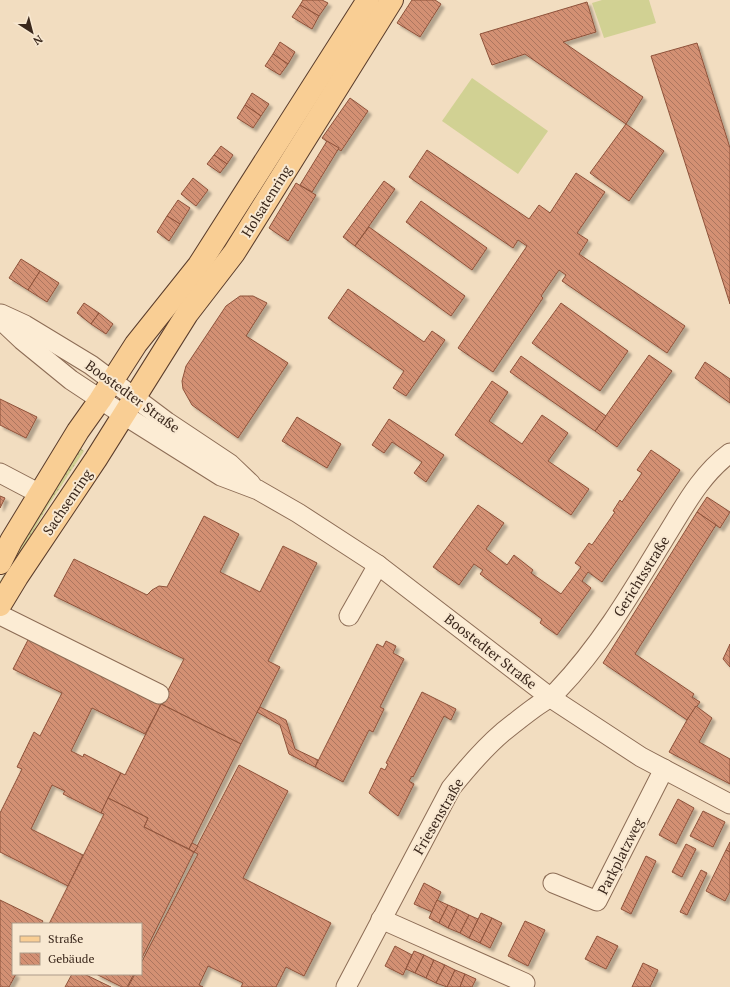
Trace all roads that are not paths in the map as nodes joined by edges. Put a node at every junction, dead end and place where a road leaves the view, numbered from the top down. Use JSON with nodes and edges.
{"nodes":[{"id":1,"x":368,"y":0,"type":"edge"},
{"id":2,"x":392,"y":0,"type":"edge"},
{"id":3,"x":0,"y":314,"type":"edge"},
{"id":4,"x":0,"y":319,"type":"edge"},
{"id":5,"x":112,"y":380,"type":"junction"},
{"id":6,"x":100,"y":400,"type":"junction"},
{"id":7,"x":129,"y":407,"type":"junction"},
{"id":8,"x":730,"y":453,"type":"edge"},
{"id":9,"x":0,"y":474,"type":"edge"},
{"id":10,"x":40,"y":494,"type":"junction"},
{"id":11,"x":0,"y":563,"type":"edge"},
{"id":12,"x":378,"y":564,"type":"junction"},
{"id":13,"x":0,"y":605,"type":"edge"},
{"id":14,"x":0,"y":615,"type":"edge"},
{"id":15,"x":349,"y":616,"type":"dead end"},
{"id":16,"x":160,"y":694,"type":"dead end"},
{"id":17,"x":551,"y":698,"type":"junction"},
{"id":18,"x":664,"y":769,"type":"junction"},
{"id":19,"x":730,"y":804,"type":"edge"},
{"id":20,"x":553,"y":883,"type":"dead end"},
{"id":21,"x":381,"y":919,"type":"junction"},
{"id":22,"x":526,"y":984,"type":"dead end"},
{"id":23,"x":346,"y":987,"type":"edge"}],
"edges":[{"from":1,"to":5,"type":"main road","name":"Holsatenring"},
{"from":2,"to":7,"type":"main road","name":"Holsatenring"},
{"from":3,"to":5,"type":"street","name":"Boostedter Straße"},
{"from":4,"to":6,"type":"street","name":"Boostedter Straße"},
{"from":5,"to":6,"type":"main road","name":"Sachsenring"},
{"from":5,"to":7,"type":"street","name":"Boostedter Straße"},
{"from":6,"to":7,"type":"street","name":"Boostedter Straße"},
{"from":6,"to":10,"type":"main road","name":"Sachsenring"},
{"from":7,"to":12,"type":"street","name":"Boostedter Straße"},
{"from":7,"to":13,"type":"main road","name":"Sachsenring"},
{"from":8,"to":17,"type":"street","name":"Gerichtsstraße"},
{"from":9,"to":10,"type":"street"},
{"from":10,"to":11,"type":"main road","name":"Sachsenring"},
{"from":12,"to":15,"type":"street"},
{"from":12,"to":17,"type":"street","name":"Boostedter Straße"},
{"from":14,"to":16,"type":"street"},
{"from":17,"to":18,"type":"street","name":"Boostedter Straße"},
{"from":17,"to":21,"type":"street","name":"Friesenstraße"},
{"from":18,"to":19,"type":"street","name":"Boostedter Straße"},
{"from":18,"to":20,"type":"street","name":"Parkplatzweg"},
{"from":21,"to":22,"type":"street"},
{"from":21,"to":23,"type":"street","name":"Friesenstraße"}]}
